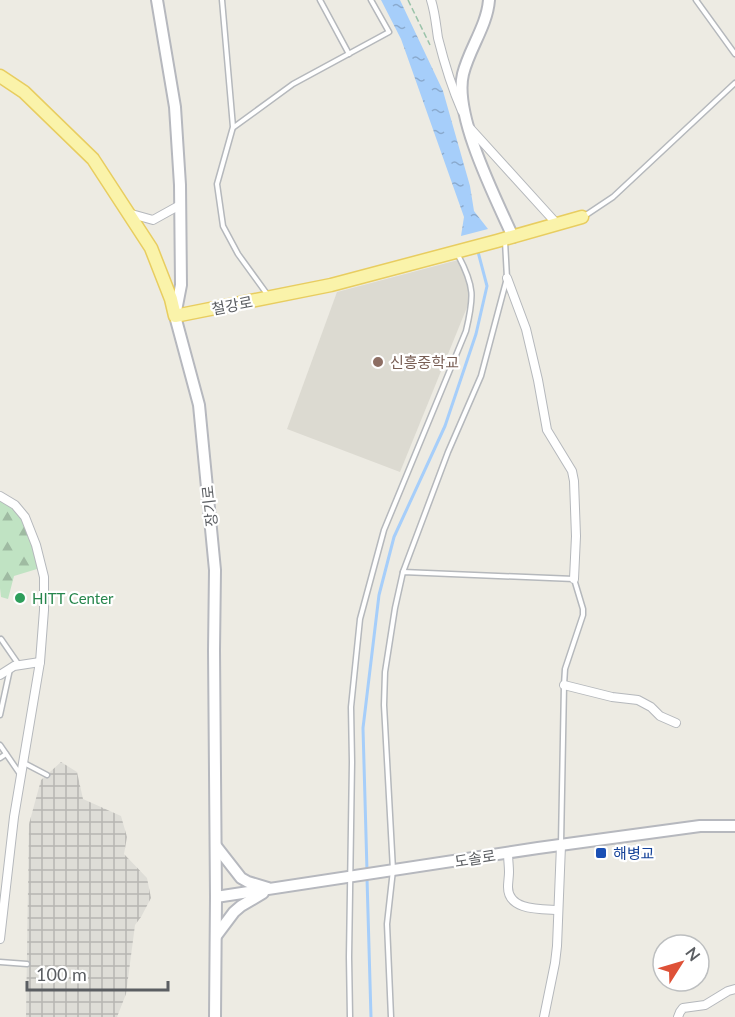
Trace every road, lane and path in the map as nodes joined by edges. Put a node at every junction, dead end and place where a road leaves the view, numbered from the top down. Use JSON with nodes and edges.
{"nodes":[{"id":1,"x":157,"y":0,"type":"edge"},
{"id":2,"x":222,"y":0,"type":"edge"},
{"id":3,"x":320,"y":0,"type":"edge"},
{"id":4,"x":371,"y":0,"type":"edge"},
{"id":5,"x":430,"y":0,"type":"edge"},
{"id":6,"x":489,"y":0,"type":"edge"},
{"id":7,"x":696,"y":0,"type":"edge"},
{"id":8,"x":349,"y":54,"type":"junction"},
{"id":9,"x":735,"y":54,"type":"edge"},
{"id":10,"x":0,"y":76,"type":"edge"},
{"id":11,"x":735,"y":83,"type":"edge"},
{"id":12,"x":233,"y":127,"type":"junction"},
{"id":13,"x":468,"y":127,"type":"junction"},
{"id":14,"x":180,"y":206,"type":"junction"},
{"id":15,"x":128,"y":213,"type":"junction"},
{"id":16,"x":582,"y":217,"type":"joint"},
{"id":17,"x":557,"y":224,"type":"junction"},
{"id":18,"x":505,"y":239,"type":"junction"},
{"id":19,"x":458,"y":251,"type":"junction"},
{"id":20,"x":507,"y":278,"type":"junction"},
{"id":21,"x":270,"y":297,"type":"junction"},
{"id":22,"x":175,"y":316,"type":"junction"},
{"id":23,"x":0,"y":496,"type":"edge"},
{"id":24,"x":403,"y":572,"type":"junction"},
{"id":25,"x":574,"y":579,"type":"junction"},
{"id":26,"x":2,"y":639,"type":"dead end"},
{"id":27,"x":40,"y":662,"type":"junction"},
{"id":28,"x":19,"y":665,"type":"junction"},
{"id":29,"x":10,"y":668,"type":"junction"},
{"id":30,"x":0,"y":675,"type":"edge"},
{"id":31,"x":564,"y":685,"type":"junction"},
{"id":32,"x":0,"y":715,"type":"edge"},
{"id":33,"x":676,"y":723,"type":"dead end"},
{"id":34,"x":0,"y":745,"type":"edge"},
{"id":35,"x":6,"y":754,"type":"junction"},
{"id":36,"x":0,"y":758,"type":"edge"},
{"id":37,"x":22,"y":762,"type":"junction"},
{"id":38,"x":21,"y":774,"type":"junction"},
{"id":39,"x":47,"y":775,"type":"dead end"},
{"id":40,"x":735,"y":826,"type":"edge"},
{"id":41,"x":561,"y":845,"type":"junction"},
{"id":42,"x":216,"y":846,"type":"junction"},
{"id":43,"x":508,"y":853,"type":"junction"},
{"id":44,"x":389,"y":871,"type":"junction"},
{"id":45,"x":353,"y":876,"type":"junction"},
{"id":46,"x":272,"y":889,"type":"junction"},
{"id":47,"x":216,"y":897,"type":"junction"},
{"id":48,"x":558,"y":910,"type":"junction"},
{"id":49,"x":216,"y":937,"type":"junction"},
{"id":50,"x":0,"y":939,"type":"edge"},
{"id":51,"x":0,"y":962,"type":"edge"},
{"id":52,"x":27,"y":964,"type":"dead end"},
{"id":53,"x":735,"y":989,"type":"edge"},
{"id":54,"x":215,"y":1017,"type":"edge"},
{"id":55,"x":350,"y":1017,"type":"edge"},
{"id":56,"x":391,"y":1017,"type":"edge"},
{"id":57,"x":544,"y":1017,"type":"edge"},
{"id":58,"x":678,"y":1017,"type":"edge"}],
"edges":[{"from":1,"to":14,"type":"main road","name":"장기로"},
{"from":2,"to":12,"type":"lane"},
{"from":3,"to":8,"type":"lane"},
{"from":4,"to":8,"type":"lane"},
{"from":5,"to":13,"type":"street"},
{"from":6,"to":13,"type":"main road"},
{"from":7,"to":9,"type":"lane"},
{"from":8,"to":12,"type":"lane"},
{"from":10,"to":15,"type":"main road"},
{"from":11,"to":16,"type":"lane"},
{"from":12,"to":21,"type":"lane"},
{"from":13,"to":17,"type":"street"},
{"from":13,"to":18,"type":"main road"},
{"from":14,"to":15,"type":"street"},
{"from":14,"to":22,"type":"main road","name":"장기로"},
{"from":15,"to":22,"type":"main road"},
{"from":16,"to":17,"type":"main road","name":"철강로"},
{"from":17,"to":18,"type":"main road","name":"철강로"},
{"from":18,"to":19,"type":"main road","name":"철강로"},
{"from":18,"to":20,"type":"lane"},
{"from":19,"to":21,"type":"main road","name":"철강로"},
{"from":19,"to":45,"type":"lane"},
{"from":20,"to":24,"type":"lane"},
{"from":20,"to":25,"type":"street"},
{"from":21,"to":22,"type":"main road","name":"철강로"},
{"from":22,"to":42,"type":"main road","name":"장기로"},
{"from":23,"to":27,"type":"street"},
{"from":24,"to":25,"type":"lane"},
{"from":24,"to":44,"type":"lane"},
{"from":25,"to":31,"type":"lane"},
{"from":26,"to":28,"type":"lane"},
{"from":27,"to":28,"type":"street"},
{"from":27,"to":37,"type":"street"},
{"from":28,"to":29,"type":"street"},
{"from":29,"to":30,"type":"street"},
{"from":29,"to":32,"type":"lane"},
{"from":31,"to":33,"type":"street"},
{"from":31,"to":41,"type":"lane"},
{"from":34,"to":35,"type":"lane"},
{"from":35,"to":36,"type":"lane"},
{"from":35,"to":38,"type":"lane"},
{"from":37,"to":38,"type":"street"},
{"from":37,"to":39,"type":"lane"},
{"from":38,"to":50,"type":"street"},
{"from":40,"to":41,"type":"main road","name":"도솔로"},
{"from":41,"to":43,"type":"main road","name":"도솔로"},
{"from":41,"to":48,"type":"street"},
{"from":42,"to":46,"type":"main road"},
{"from":42,"to":47,"type":"main road","name":"장기로"},
{"from":43,"to":44,"type":"main road","name":"도솔로"},
{"from":43,"to":48,"type":"street"},
{"from":44,"to":45,"type":"main road","name":"도솔로"},
{"from":44,"to":56,"type":"lane"},
{"from":45,"to":46,"type":"main road","name":"도솔로"},
{"from":45,"to":55,"type":"lane"},
{"from":46,"to":47,"type":"main road","name":"도솔로"},
{"from":46,"to":49,"type":"main road"},
{"from":47,"to":49,"type":"main road","name":"장기로"},
{"from":48,"to":57,"type":"street"},
{"from":49,"to":54,"type":"main road","name":"장기로"},
{"from":51,"to":52,"type":"lane"},
{"from":53,"to":58,"type":"street"}]}
